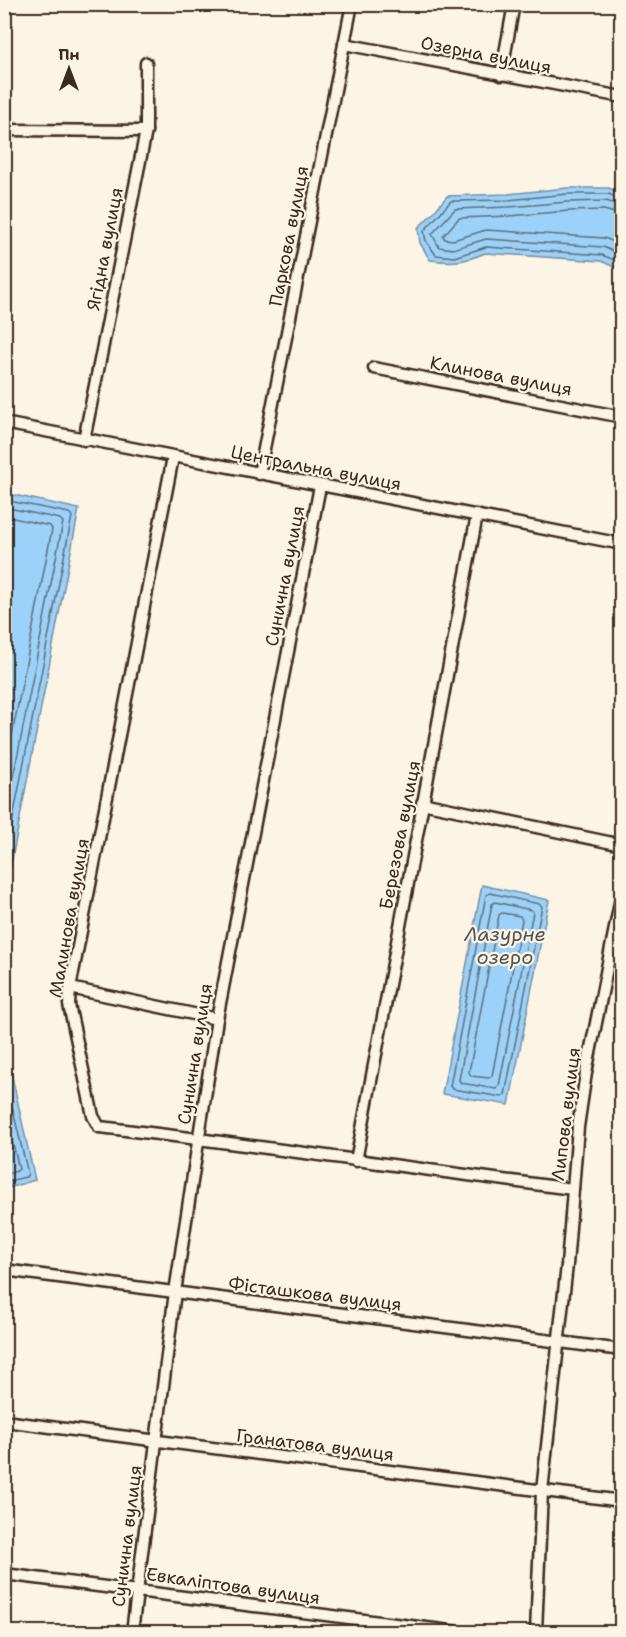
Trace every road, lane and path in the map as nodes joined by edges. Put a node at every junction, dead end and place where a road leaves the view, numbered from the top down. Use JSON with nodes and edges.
{"nodes":[{"id":1,"x":352,"y":4,"type":"edge"},
{"id":2,"x":514,"y":4,"type":"edge"},
{"id":3,"x":344,"y":44,"type":"junction"},
{"id":4,"x":146,"y":63,"type":"dead end"},
{"id":5,"x":501,"y":75,"type":"junction"},
{"id":6,"x":621,"y":97,"type":"edge"},
{"id":7,"x":4,"y":130,"type":"edge"},
{"id":8,"x":146,"y":131,"type":"junction"},
{"id":9,"x":374,"y":368,"type":"dead end"},
{"id":10,"x":621,"y":417,"type":"edge"},
{"id":11,"x":4,"y":423,"type":"edge"},
{"id":12,"x":84,"y":440,"type":"junction"},
{"id":13,"x":173,"y":457,"type":"junction"},
{"id":14,"x":259,"y":474,"type":"junction"},
{"id":15,"x":320,"y":486,"type":"junction"},
{"id":16,"x":477,"y":515,"type":"junction"},
{"id":17,"x":621,"y":544,"type":"edge"},
{"id":18,"x":422,"y":803,"type":"junction"},
{"id":19,"x":621,"y":845,"type":"edge"},
{"id":20,"x":621,"y":893,"type":"edge"},
{"id":21,"x":70,"y":988,"type":"junction"},
{"id":22,"x":217,"y":1018,"type":"junction"},
{"id":23,"x":199,"y":1138,"type":"junction"},
{"id":24,"x":356,"y":1161,"type":"junction"},
{"id":25,"x":573,"y":1189,"type":"junction"},
{"id":26,"x":4,"y":1270,"type":"edge"},
{"id":27,"x":175,"y":1293,"type":"junction"},
{"id":28,"x":558,"y":1342,"type":"junction"},
{"id":29,"x":621,"y":1350,"type":"edge"},
{"id":30,"x":4,"y":1421,"type":"edge"},
{"id":31,"x":156,"y":1440,"type":"junction"},
{"id":32,"x":542,"y":1491,"type":"junction"},
{"id":33,"x":621,"y":1501,"type":"edge"},
{"id":34,"x":4,"y":1574,"type":"edge"},
{"id":35,"x":136,"y":1590,"type":"junction"},
{"id":36,"x":132,"y":1632,"type":"edge"},
{"id":37,"x":458,"y":1632,"type":"edge"},
{"id":38,"x":536,"y":1632,"type":"edge"}],
"edges":[{"from":1,"to":3,"type":"street","name":"Паркова вулиця"},
{"from":2,"to":5,"type":"street"},
{"from":3,"to":5,"type":"street","name":"Озерна вулиця"},
{"from":3,"to":14,"type":"street","name":"Паркова вулиця"},
{"from":4,"to":8,"type":"street","name":"Ягідна вулиця"},
{"from":5,"to":6,"type":"street","name":"Озерна вулиця"},
{"from":7,"to":8,"type":"street"},
{"from":8,"to":12,"type":"street","name":"Ягідна вулиця"},
{"from":9,"to":10,"type":"street","name":"Клинова вулиця"},
{"from":11,"to":12,"type":"street","name":"Центральна вулиця"},
{"from":12,"to":13,"type":"street","name":"Центральна вулиця"},
{"from":13,"to":14,"type":"street","name":"Центральна вулиця"},
{"from":13,"to":21,"type":"street","name":"Малинова вулиця"},
{"from":14,"to":15,"type":"street","name":"Центральна вулиця"},
{"from":15,"to":16,"type":"street","name":"Центральна вулиця"},
{"from":15,"to":22,"type":"street","name":"Сунична вулиця"},
{"from":16,"to":17,"type":"street","name":"Центральна вулиця"},
{"from":16,"to":18,"type":"street","name":"Березова вулиця"},
{"from":18,"to":19,"type":"street"},
{"from":18,"to":24,"type":"street","name":"Березова вулиця"},
{"from":20,"to":25,"type":"street","name":"Липова вулиця"},
{"from":21,"to":22,"type":"street"},
{"from":21,"to":23,"type":"street","name":"Малинова вулиця"},
{"from":22,"to":23,"type":"street","name":"Сунична вулиця"},
{"from":23,"to":24,"type":"street","name":"Малинова вулиця"},
{"from":23,"to":27,"type":"street","name":"Сунична вулиця"},
{"from":24,"to":25,"type":"street","name":"Малинова вулиця"},
{"from":25,"to":28,"type":"street","name":"Липова вулиця"},
{"from":26,"to":27,"type":"street","name":"Фісташкова вулиця"},
{"from":27,"to":28,"type":"street","name":"Фісташкова вулиця"},
{"from":27,"to":31,"type":"street","name":"Сунична вулиця"},
{"from":28,"to":29,"type":"street","name":"Фісташкова вулиця"},
{"from":28,"to":32,"type":"street","name":"Липова вулиця"},
{"from":30,"to":31,"type":"street","name":"Гранатова вулиця"},
{"from":31,"to":32,"type":"street","name":"Гранатова вулиця"},
{"from":31,"to":35,"type":"street","name":"Сунична вулиця"},
{"from":32,"to":33,"type":"street","name":"Гранатова вулиця"},
{"from":32,"to":38,"type":"street","name":"Липова вулиця"},
{"from":34,"to":35,"type":"street","name":"Евкаліптова вулиця"},
{"from":35,"to":36,"type":"street","name":"Сунична вулиця"},
{"from":35,"to":37,"type":"street","name":"Евкаліптова вулиця"}]}
